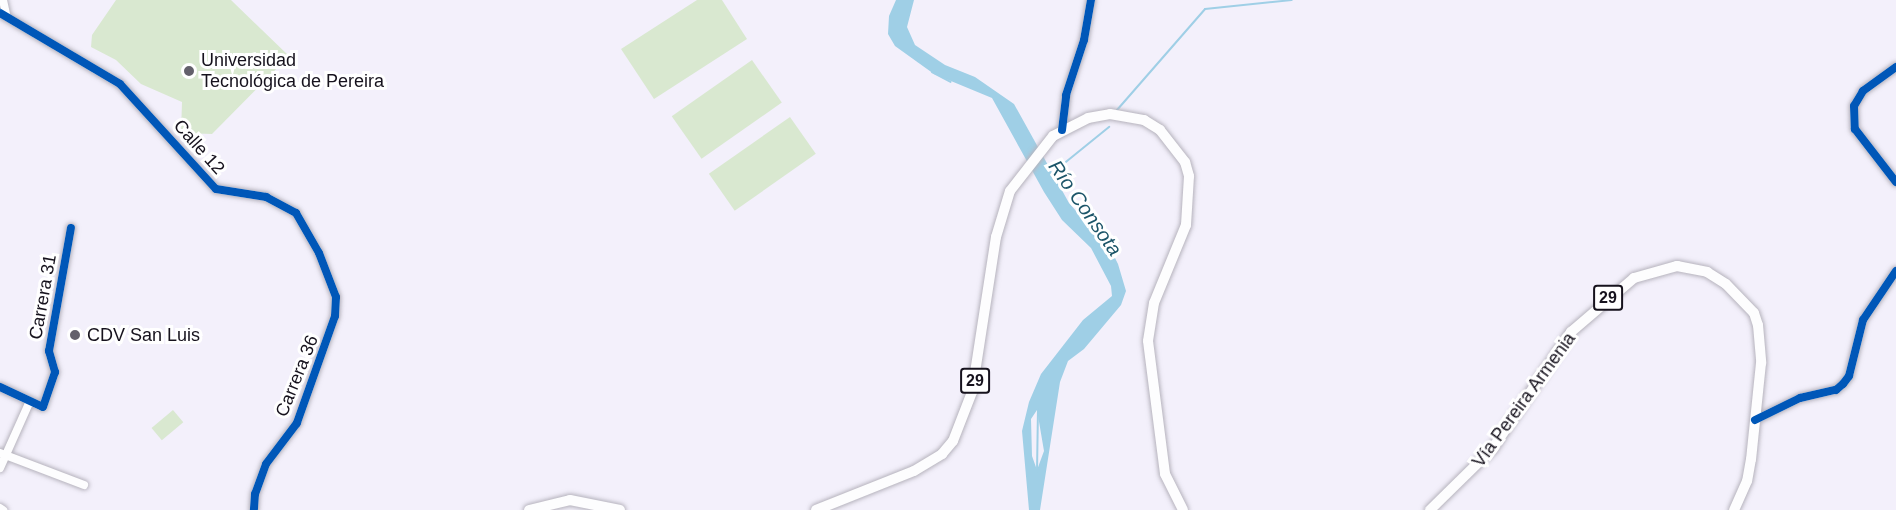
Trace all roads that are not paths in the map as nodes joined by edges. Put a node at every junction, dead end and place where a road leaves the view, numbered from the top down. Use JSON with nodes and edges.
{"nodes":[{"id":1,"x":3,"y":0,"type":"edge"},
{"id":2,"x":1091,"y":0,"type":"edge"},
{"id":3,"x":3,"y":13,"type":"edge"},
{"id":4,"x":1896,"y":67,"type":"edge"},
{"id":5,"x":1062,"y":130,"type":"junction"},
{"id":6,"x":1896,"y":182,"type":"edge"},
{"id":7,"x":71,"y":228,"type":"dead end"},
{"id":8,"x":1896,"y":270,"type":"edge"},
{"id":9,"x":335,"y":316,"type":"joint"},
{"id":10,"x":0,"y":387,"type":"edge"},
{"id":11,"x":30,"y":401,"type":"junction"},
{"id":12,"x":1755,"y":420,"type":"junction"},
{"id":13,"x":3,"y":454,"type":"edge"},
{"id":14,"x":0,"y":468,"type":"edge"},
{"id":15,"x":84,"y":485,"type":"dead end"},
{"id":16,"x":254,"y":510,"type":"edge"},
{"id":17,"x":529,"y":510,"type":"edge"},
{"id":18,"x":620,"y":510,"type":"edge"},
{"id":19,"x":816,"y":510,"type":"edge"},
{"id":20,"x":1183,"y":510,"type":"edge"},
{"id":21,"x":1430,"y":510,"type":"edge"},
{"id":22,"x":1734,"y":510,"type":"edge"}],
"edges":[{"from":1,"to":3,"type":"street","name":"Calle 12"},
{"from":2,"to":5,"type":"street"},
{"from":3,"to":9,"type":"street","name":"Calle 12"},
{"from":4,"to":6,"type":"street"},
{"from":5,"to":19,"type":"main road","number":"29"},
{"from":5,"to":20,"type":"main road","number":"29"},
{"from":7,"to":11,"type":"street","name":"Carrera 31"},
{"from":8,"to":12,"type":"street"},
{"from":9,"to":16,"type":"street","name":"Carrera 36"},
{"from":10,"to":11,"type":"street"},
{"from":11,"to":13,"type":"street"},
{"from":12,"to":21,"type":"main road","name":"Vía Pereira Armenia","number":"29"},
{"from":12,"to":22,"type":"main road","name":"Vía Pereira Armenia","number":"29"},
{"from":13,"to":14,"type":"street"},
{"from":13,"to":15,"type":"street"},
{"from":17,"to":18,"type":"main road"}]}
